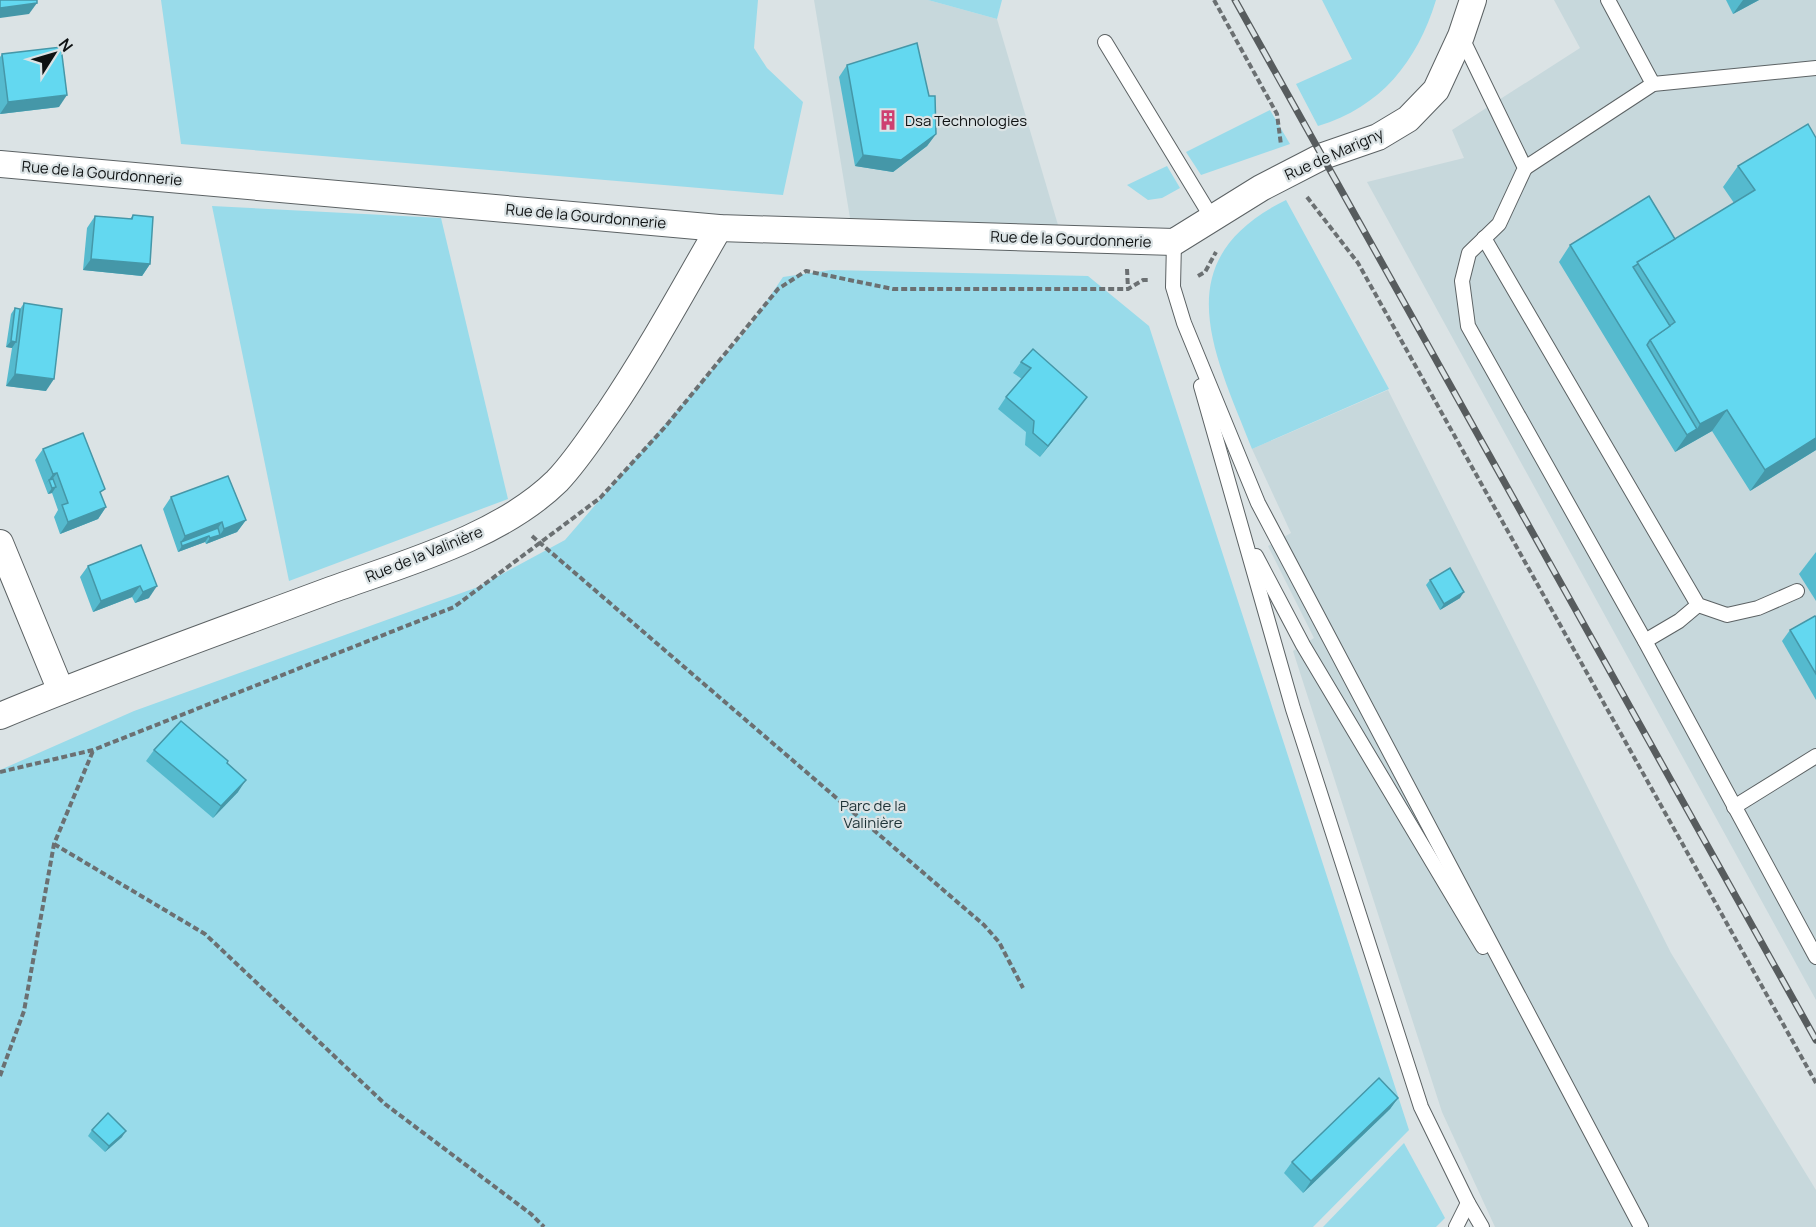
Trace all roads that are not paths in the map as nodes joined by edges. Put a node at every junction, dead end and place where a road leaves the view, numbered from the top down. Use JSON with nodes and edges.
{"nodes":[{"id":1,"x":1473,"y":0,"type":"edge"},
{"id":2,"x":1608,"y":0,"type":"edge"},
{"id":3,"x":1461,"y":36,"type":"junction"},
{"id":4,"x":1105,"y":42,"type":"dead end"},
{"id":5,"x":1816,"y":68,"type":"edge"},
{"id":6,"x":1653,"y":84,"type":"junction"},
{"id":7,"x":0,"y":164,"type":"edge"},
{"id":8,"x":1525,"y":168,"type":"junction"},
{"id":9,"x":1212,"y":218,"type":"junction"},
{"id":10,"x":719,"y":228,"type":"junction"},
{"id":11,"x":1484,"y":238,"type":"junction"},
{"id":12,"x":1174,"y":242,"type":"junction"},
{"id":13,"x":1184,"y":323,"type":"junction"},
{"id":14,"x":1242,"y":530,"type":"junction"},
{"id":15,"x":0,"y":543,"type":"edge"},
{"id":16,"x":1797,"y":591,"type":"dead end"},
{"id":17,"x":1698,"y":605,"type":"junction"},
{"id":18,"x":1645,"y":641,"type":"junction"},
{"id":19,"x":61,"y":690,"type":"junction"},
{"id":20,"x":0,"y":716,"type":"edge"},
{"id":21,"x":1816,"y":756,"type":"edge"},
{"id":22,"x":1734,"y":807,"type":"junction"},
{"id":23,"x":1816,"y":957,"type":"edge"},
{"id":24,"x":1570,"y":1093,"type":"junction"},
{"id":25,"x":1468,"y":1203,"type":"junction"},
{"id":26,"x":1456,"y":1227,"type":"edge"},
{"id":27,"x":1482,"y":1227,"type":"edge"},
{"id":28,"x":1641,"y":1227,"type":"edge"}],
"edges":[{"from":1,"to":3,"type":"street","name":"Rue de Marigny"},
{"from":2,"to":6,"type":"lane"},
{"from":3,"to":8,"type":"lane"},
{"from":3,"to":9,"type":"street","name":"Rue de Marigny"},
{"from":4,"to":9,"type":"lane"},
{"from":5,"to":6,"type":"lane"},
{"from":6,"to":8,"type":"lane"},
{"from":7,"to":10,"type":"street","name":"Rue de la Gourdonnerie"},
{"from":8,"to":11,"type":"lane"},
{"from":9,"to":12,"type":"street","name":"Rue de Marigny"},
{"from":10,"to":12,"type":"street","name":"Rue de la Gourdonnerie"},
{"from":10,"to":19,"type":"street","name":"Rue de la Valinière"},
{"from":11,"to":17,"type":"lane"},
{"from":11,"to":18,"type":"lane"},
{"from":12,"to":13,"type":"lane"},
{"from":13,"to":14,"type":"lane"},
{"from":13,"to":24,"type":"lane"},
{"from":14,"to":24,"type":"lane"},
{"from":14,"to":25,"type":"lane"},
{"from":15,"to":19,"type":"street"},
{"from":16,"to":17,"type":"lane"},
{"from":17,"to":18,"type":"lane"},
{"from":18,"to":22,"type":"lane"},
{"from":19,"to":20,"type":"street","name":"Rue de la Valinière"},
{"from":21,"to":22,"type":"lane"},
{"from":22,"to":23,"type":"lane"},
{"from":24,"to":28,"type":"lane"},
{"from":25,"to":26,"type":"lane"},
{"from":25,"to":27,"type":"lane"}]}
